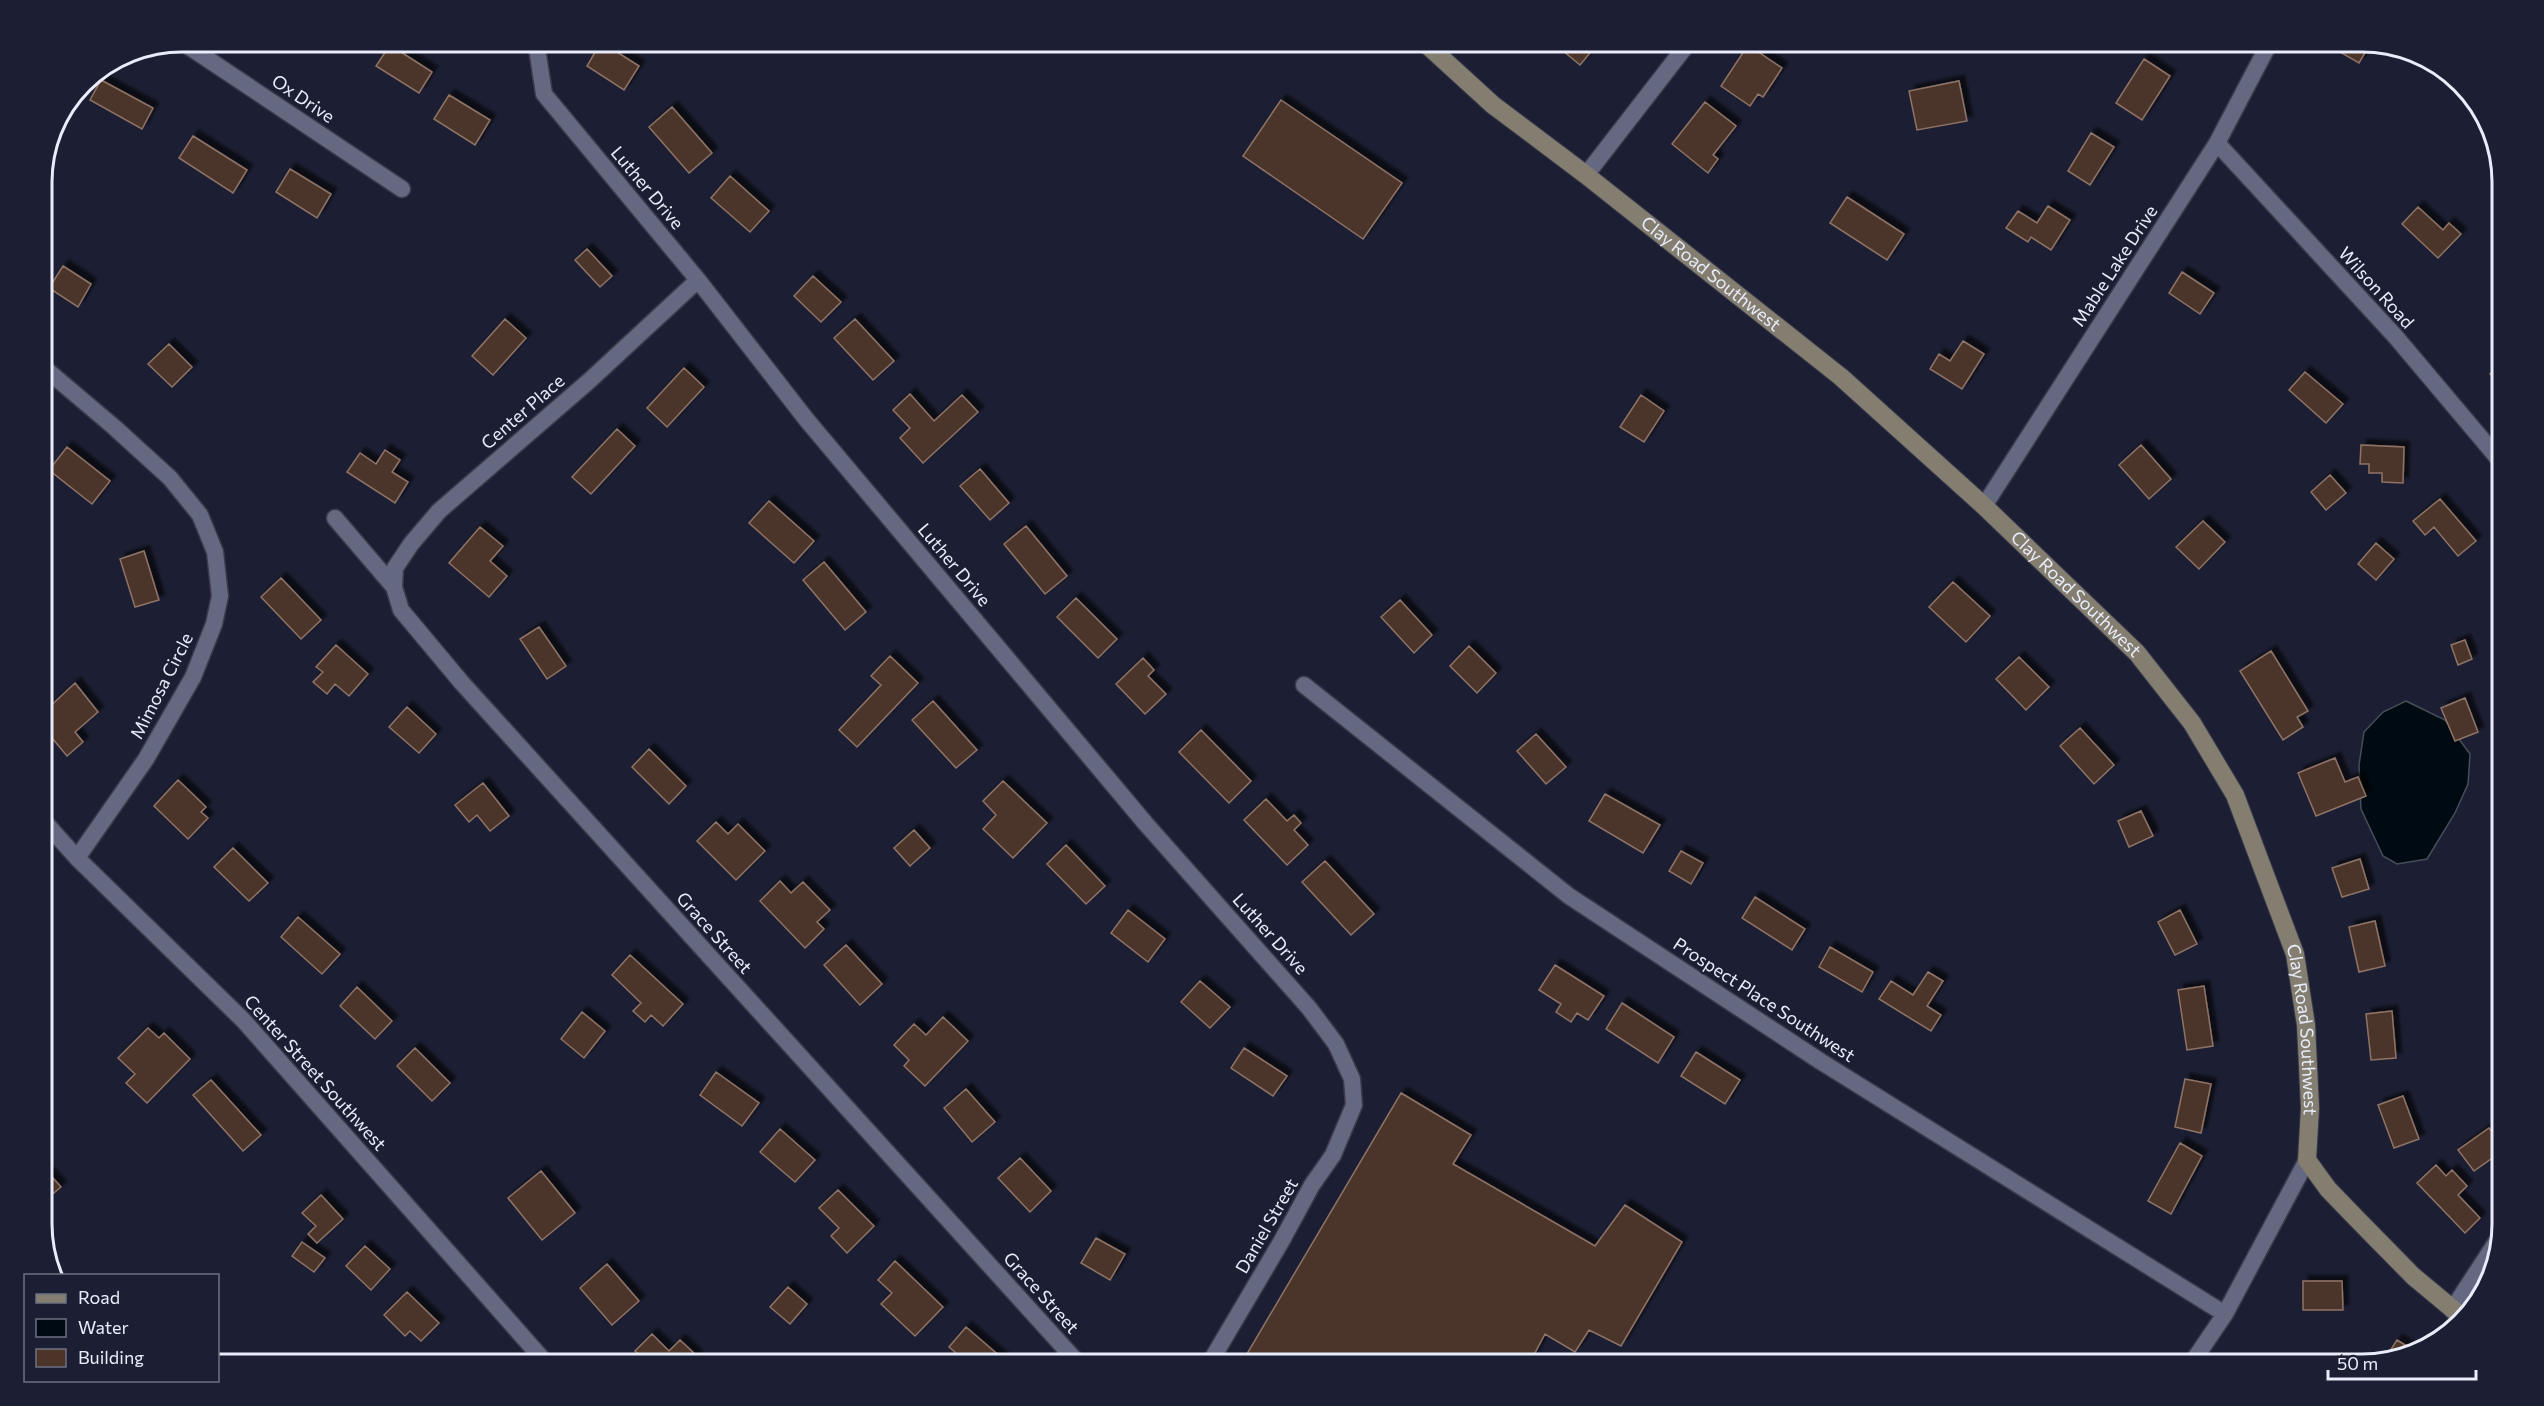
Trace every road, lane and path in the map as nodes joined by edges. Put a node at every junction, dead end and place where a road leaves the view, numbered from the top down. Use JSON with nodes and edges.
{"nodes":[{"id":1,"x":197,"y":52,"type":"edge"},
{"id":2,"x":538,"y":52,"type":"edge"},
{"id":3,"x":1435,"y":52,"type":"edge"},
{"id":4,"x":1681,"y":52,"type":"edge"},
{"id":5,"x":2265,"y":52,"type":"edge"},
{"id":6,"x":2217,"y":143,"type":"junction"},
{"id":7,"x":1586,"y":175,"type":"junction"},
{"id":8,"x":402,"y":189,"type":"dead end"},
{"id":9,"x":698,"y":280,"type":"junction"},
{"id":10,"x":53,"y":375,"type":"edge"},
{"id":11,"x":2491,"y":450,"type":"edge"},
{"id":12,"x":1984,"y":506,"type":"junction"},
{"id":13,"x":335,"y":518,"type":"dead end"},
{"id":14,"x":394,"y":587,"type":"junction"},
{"id":15,"x":1304,"y":686,"type":"dead end"},
{"id":16,"x":53,"y":831,"type":"edge"},
{"id":17,"x":77,"y":858,"type":"junction"},
{"id":18,"x":1354,"y":1105,"type":"joint"},
{"id":19,"x":2307,"y":1160,"type":"junction"},
{"id":20,"x":2486,"y":1260,"type":"edge"},
{"id":21,"x":2457,"y":1311,"type":"edge"},
{"id":22,"x":2456,"y":1313,"type":"edge"},
{"id":23,"x":2225,"y":1314,"type":"junction"},
{"id":24,"x":538,"y":1354,"type":"edge"},
{"id":25,"x":1070,"y":1354,"type":"edge"},
{"id":26,"x":1215,"y":1354,"type":"edge"},
{"id":27,"x":2198,"y":1354,"type":"edge"}],
"edges":[{"from":1,"to":8,"type":"street","name":"Ox Drive"},
{"from":2,"to":9,"type":"street","name":"Luther Drive"},
{"from":3,"to":7,"type":"street","name":"Clay Road Southwest"},
{"from":4,"to":7,"type":"street"},
{"from":5,"to":6,"type":"street","name":"Mable Lake Drive"},
{"from":6,"to":11,"type":"street","name":"Wilson Road"},
{"from":6,"to":12,"type":"street","name":"Mable Lake Drive"},
{"from":7,"to":12,"type":"street","name":"Clay Road Southwest"},
{"from":9,"to":14,"type":"street","name":"Center Place"},
{"from":9,"to":18,"type":"street","name":"Luther Drive"},
{"from":10,"to":17,"type":"street","name":"Mimosa Circle"},
{"from":12,"to":19,"type":"street","name":"Clay Road Southwest"},
{"from":13,"to":14,"type":"street","name":"Grace Street"},
{"from":14,"to":25,"type":"street","name":"Grace Street"},
{"from":15,"to":23,"type":"street","name":"Prospect Place Southwest"},
{"from":16,"to":17,"type":"street","name":"Center Street Southwest"},
{"from":17,"to":24,"type":"street","name":"Center Street Southwest"},
{"from":18,"to":26,"type":"street","name":"Daniel Street"},
{"from":19,"to":22,"type":"street"},
{"from":19,"to":23,"type":"street"},
{"from":20,"to":21,"type":"street"},
{"from":23,"to":27,"type":"street"}]}
